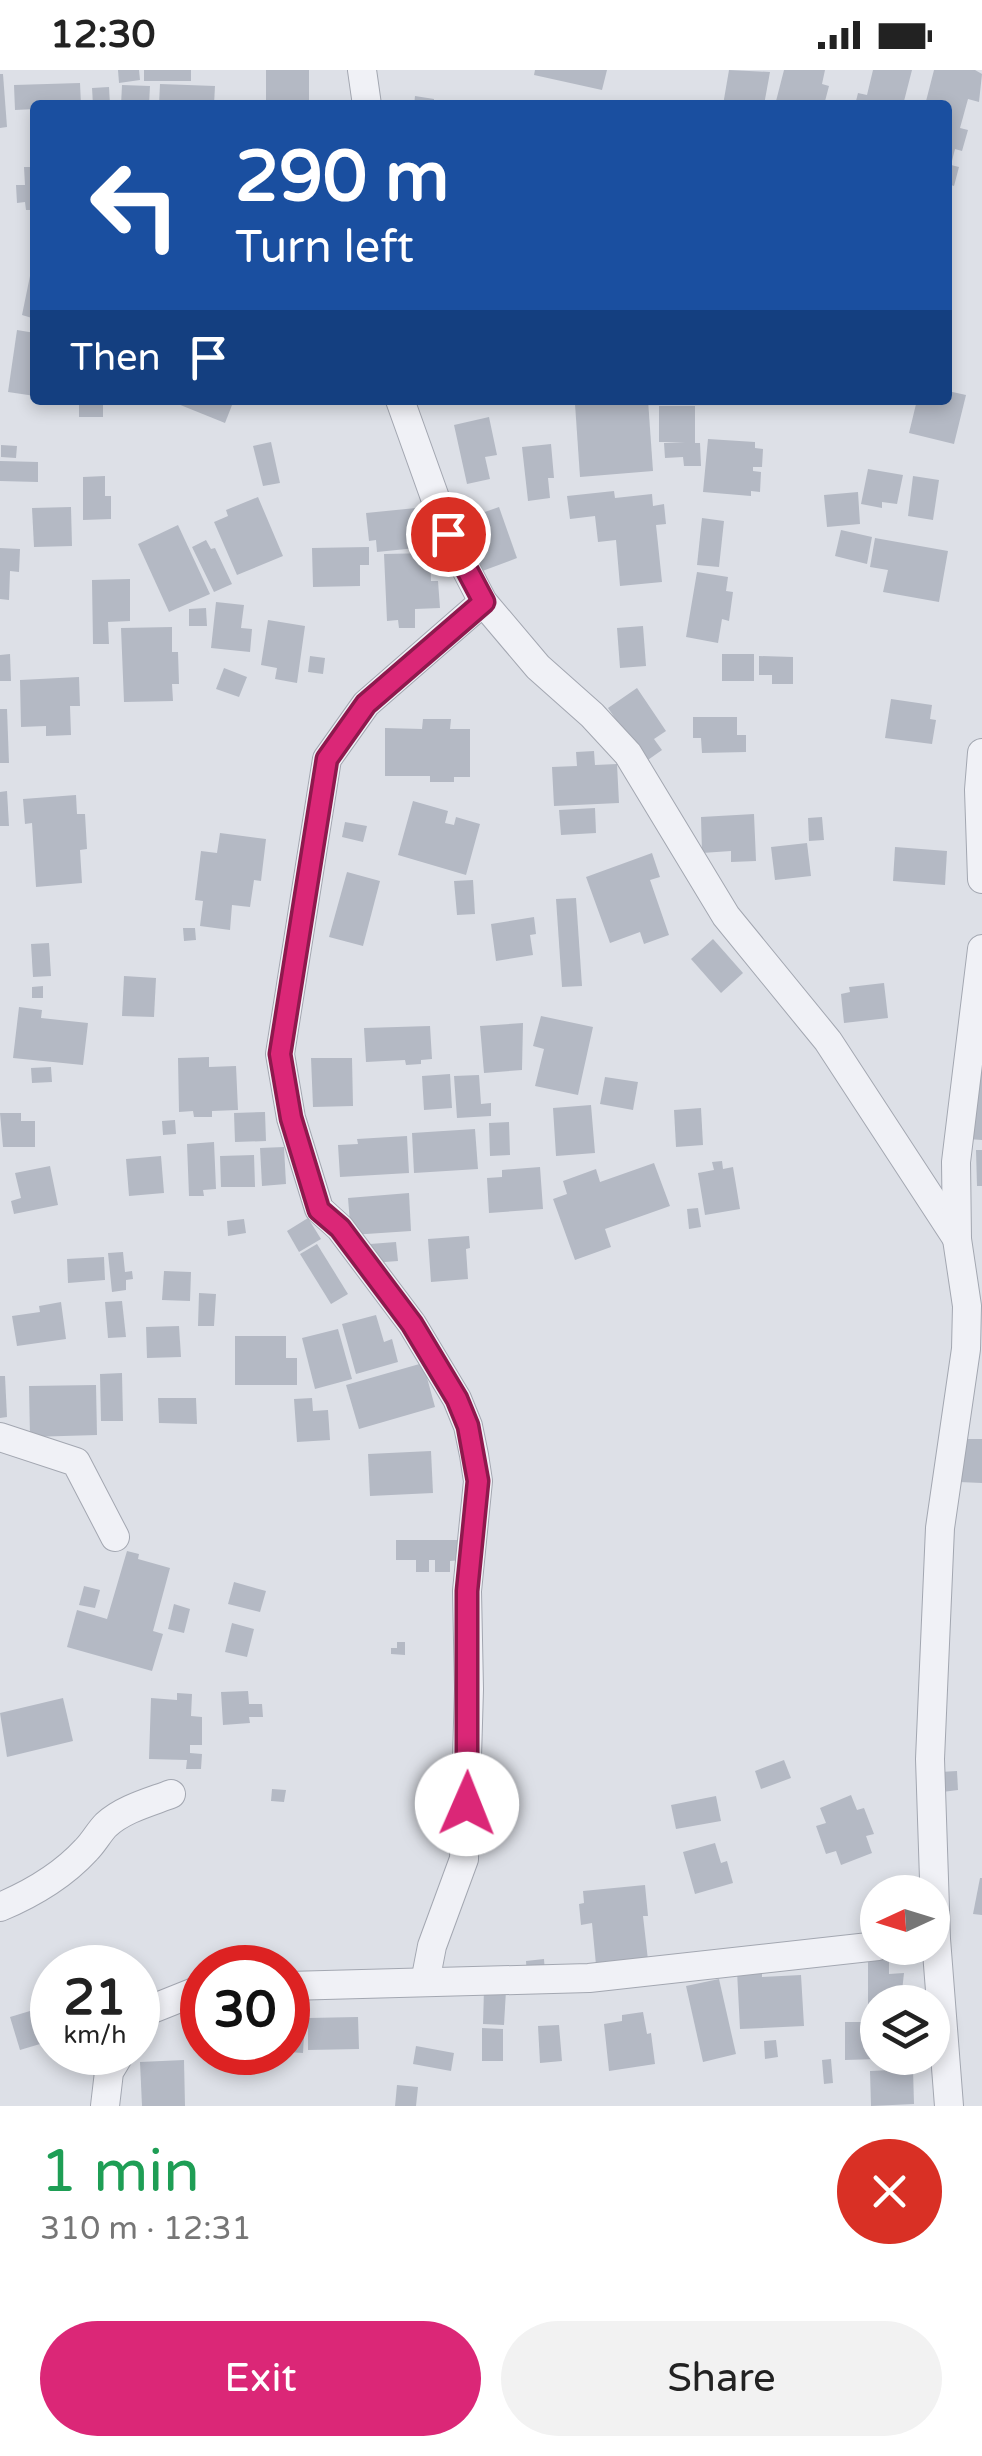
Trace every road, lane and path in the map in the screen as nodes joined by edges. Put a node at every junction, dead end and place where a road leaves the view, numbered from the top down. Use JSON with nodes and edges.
{"nodes":[{"id":1,"x":362,"y":70,"type":"edge"},
{"id":2,"x":365,"y":100,"type":"edge"},
{"id":3,"x":402,"y":405,"type":"edge"},
{"id":4,"x":484,"y":602,"type":"junction"},
{"id":5,"x":982,"y":753,"type":"edge"},
{"id":6,"x":982,"y":879,"type":"edge"},
{"id":7,"x":982,"y":949,"type":"edge"},
{"id":8,"x":957,"y":1239,"type":"junction"},
{"id":9,"x":0,"y":1438,"type":"edge"},
{"id":10,"x":116,"y":1537,"type":"dead end"},
{"id":11,"x":171,"y":1794,"type":"dead end"},
{"id":12,"x":933,"y":1875,"type":"edge"},
{"id":13,"x":0,"y":1907,"type":"edge"},
{"id":14,"x":860,"y":1948,"type":"edge"},
{"id":15,"x":936,"y":1965,"type":"edge"},
{"id":16,"x":426,"y":1982,"type":"junction"},
{"id":17,"x":310,"y":1985,"type":"edge"},
{"id":18,"x":109,"y":2075,"type":"edge"},
{"id":19,"x":947,"y":2105,"type":"edge"},
{"id":20,"x":105,"y":2106,"type":"edge"}],
"edges":[{"from":1,"to":2,"type":"street"},
{"from":3,"to":4,"type":"street"},
{"from":4,"to":8,"type":"street"},
{"from":4,"to":16,"type":"street"},
{"from":5,"to":6,"type":"street"},
{"from":7,"to":8,"type":"street"},
{"from":8,"to":12,"type":"street"},
{"from":9,"to":10,"type":"street"},
{"from":11,"to":13,"type":"street"},
{"from":14,"to":16,"type":"street"},
{"from":15,"to":19,"type":"street"},
{"from":16,"to":17,"type":"street"},
{"from":18,"to":20,"type":"street"}]}
